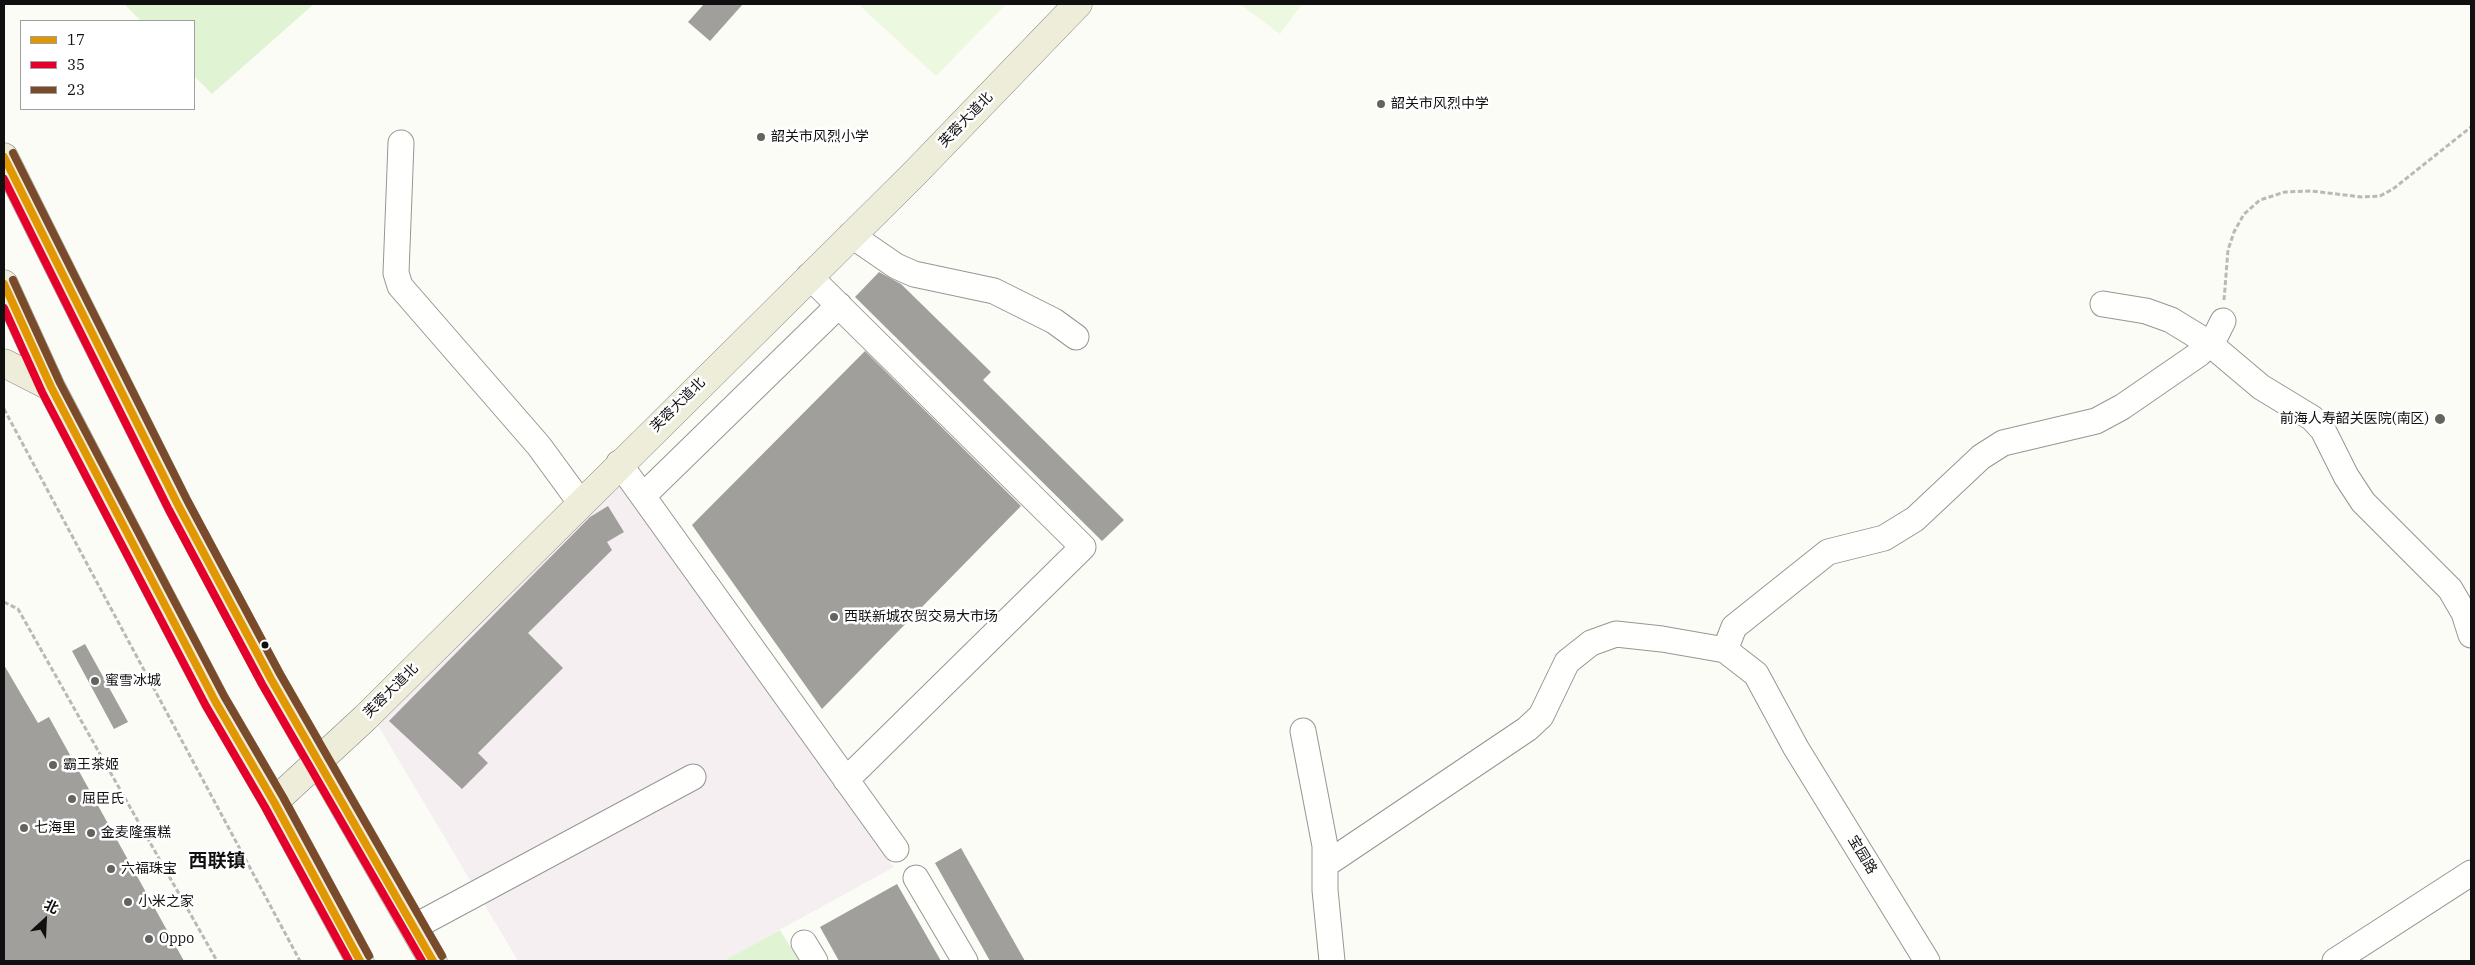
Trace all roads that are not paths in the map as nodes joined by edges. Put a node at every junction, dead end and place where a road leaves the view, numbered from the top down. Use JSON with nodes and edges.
{"nodes":[{"id":1,"x":1078,"y":4,"type":"edge"},
{"id":2,"x":401,"y":143,"type":"dead end"},
{"id":3,"x":4,"y":157,"type":"edge"},
{"id":4,"x":851,"y":235,"type":"junction"},
{"id":5,"x":809,"y":276,"type":"junction"},
{"id":6,"x":4,"y":284,"type":"edge"},
{"id":7,"x":2103,"y":304,"type":"dead end"},
{"id":8,"x":838,"y":305,"type":"junction"},
{"id":9,"x":2223,"y":321,"type":"road end"},
{"id":10,"x":1076,"y":337,"type":"dead end"},
{"id":11,"x":2210,"y":344,"type":"junction"},
{"id":12,"x":4,"y":363,"type":"edge"},
{"id":13,"x":51,"y":387,"type":"junction"},
{"id":14,"x":619,"y":463,"type":"junction"},
{"id":15,"x":643,"y":496,"type":"junction"},
{"id":16,"x":580,"y":502,"type":"junction"},
{"id":17,"x":2471,"y":635,"type":"edge"},
{"id":18,"x":1725,"y":650,"type":"junction"},
{"id":19,"x":1303,"y":731,"type":"dead end"},
{"id":20,"x":317,"y":762,"type":"junction"},
{"id":21,"x":693,"y":777,"type":"dead end"},
{"id":22,"x":846,"y":780,"type":"junction"},
{"id":23,"x":274,"y":802,"type":"junction"},
{"id":24,"x":896,"y":849,"type":"dead end"},
{"id":25,"x":1325,"y":865,"type":"junction"},
{"id":26,"x":2471,"y":873,"type":"edge"},
{"id":27,"x":916,"y":878,"type":"dead end"},
{"id":28,"x":414,"y":928,"type":"junction"},
{"id":29,"x":360,"y":961,"type":"edge"},
{"id":30,"x":434,"y":961,"type":"edge"},
{"id":31,"x":965,"y":961,"type":"edge"},
{"id":32,"x":1332,"y":961,"type":"edge"},
{"id":33,"x":1927,"y":961,"type":"edge"},
{"id":34,"x":2335,"y":961,"type":"edge"}],
"edges":[{"from":1,"to":4,"type":"main road","name":"芙蓉大道北"},
{"from":2,"to":16,"type":"street"},
{"from":3,"to":20,"type":"main road"},
{"from":4,"to":5,"type":"main road","name":"芙蓉大道北"},
{"from":4,"to":10,"type":"street"},
{"from":5,"to":8,"type":"street"},
{"from":5,"to":14,"type":"main road","name":"芙蓉大道北"},
{"from":6,"to":13,"type":"main road"},
{"from":7,"to":11,"type":"street"},
{"from":8,"to":15,"type":"street"},
{"from":8,"to":22,"type":"street"},
{"from":9,"to":11,"type":"street"},
{"from":11,"to":17,"type":"street"},
{"from":11,"to":18,"type":"street"},
{"from":12,"to":13,"type":"main road"},
{"from":13,"to":23,"type":"main road"},
{"from":14,"to":15,"type":"street"},
{"from":14,"to":16,"type":"main road","name":"芙蓉大道北"},
{"from":15,"to":22,"type":"street"},
{"from":16,"to":20,"type":"main road","name":"芙蓉大道北"},
{"from":18,"to":25,"type":"street"},
{"from":18,"to":33,"type":"street","name":"宝园路"},
{"from":19,"to":25,"type":"street"},
{"from":20,"to":23,"type":"main road","name":"芙蓉大道北"},
{"from":20,"to":28,"type":"main road"},
{"from":21,"to":28,"type":"street"},
{"from":22,"to":24,"type":"street"},
{"from":23,"to":29,"type":"main road"},
{"from":25,"to":32,"type":"street"},
{"from":26,"to":34,"type":"street"},
{"from":27,"to":31,"type":"street"},
{"from":28,"to":30,"type":"main road"}]}
